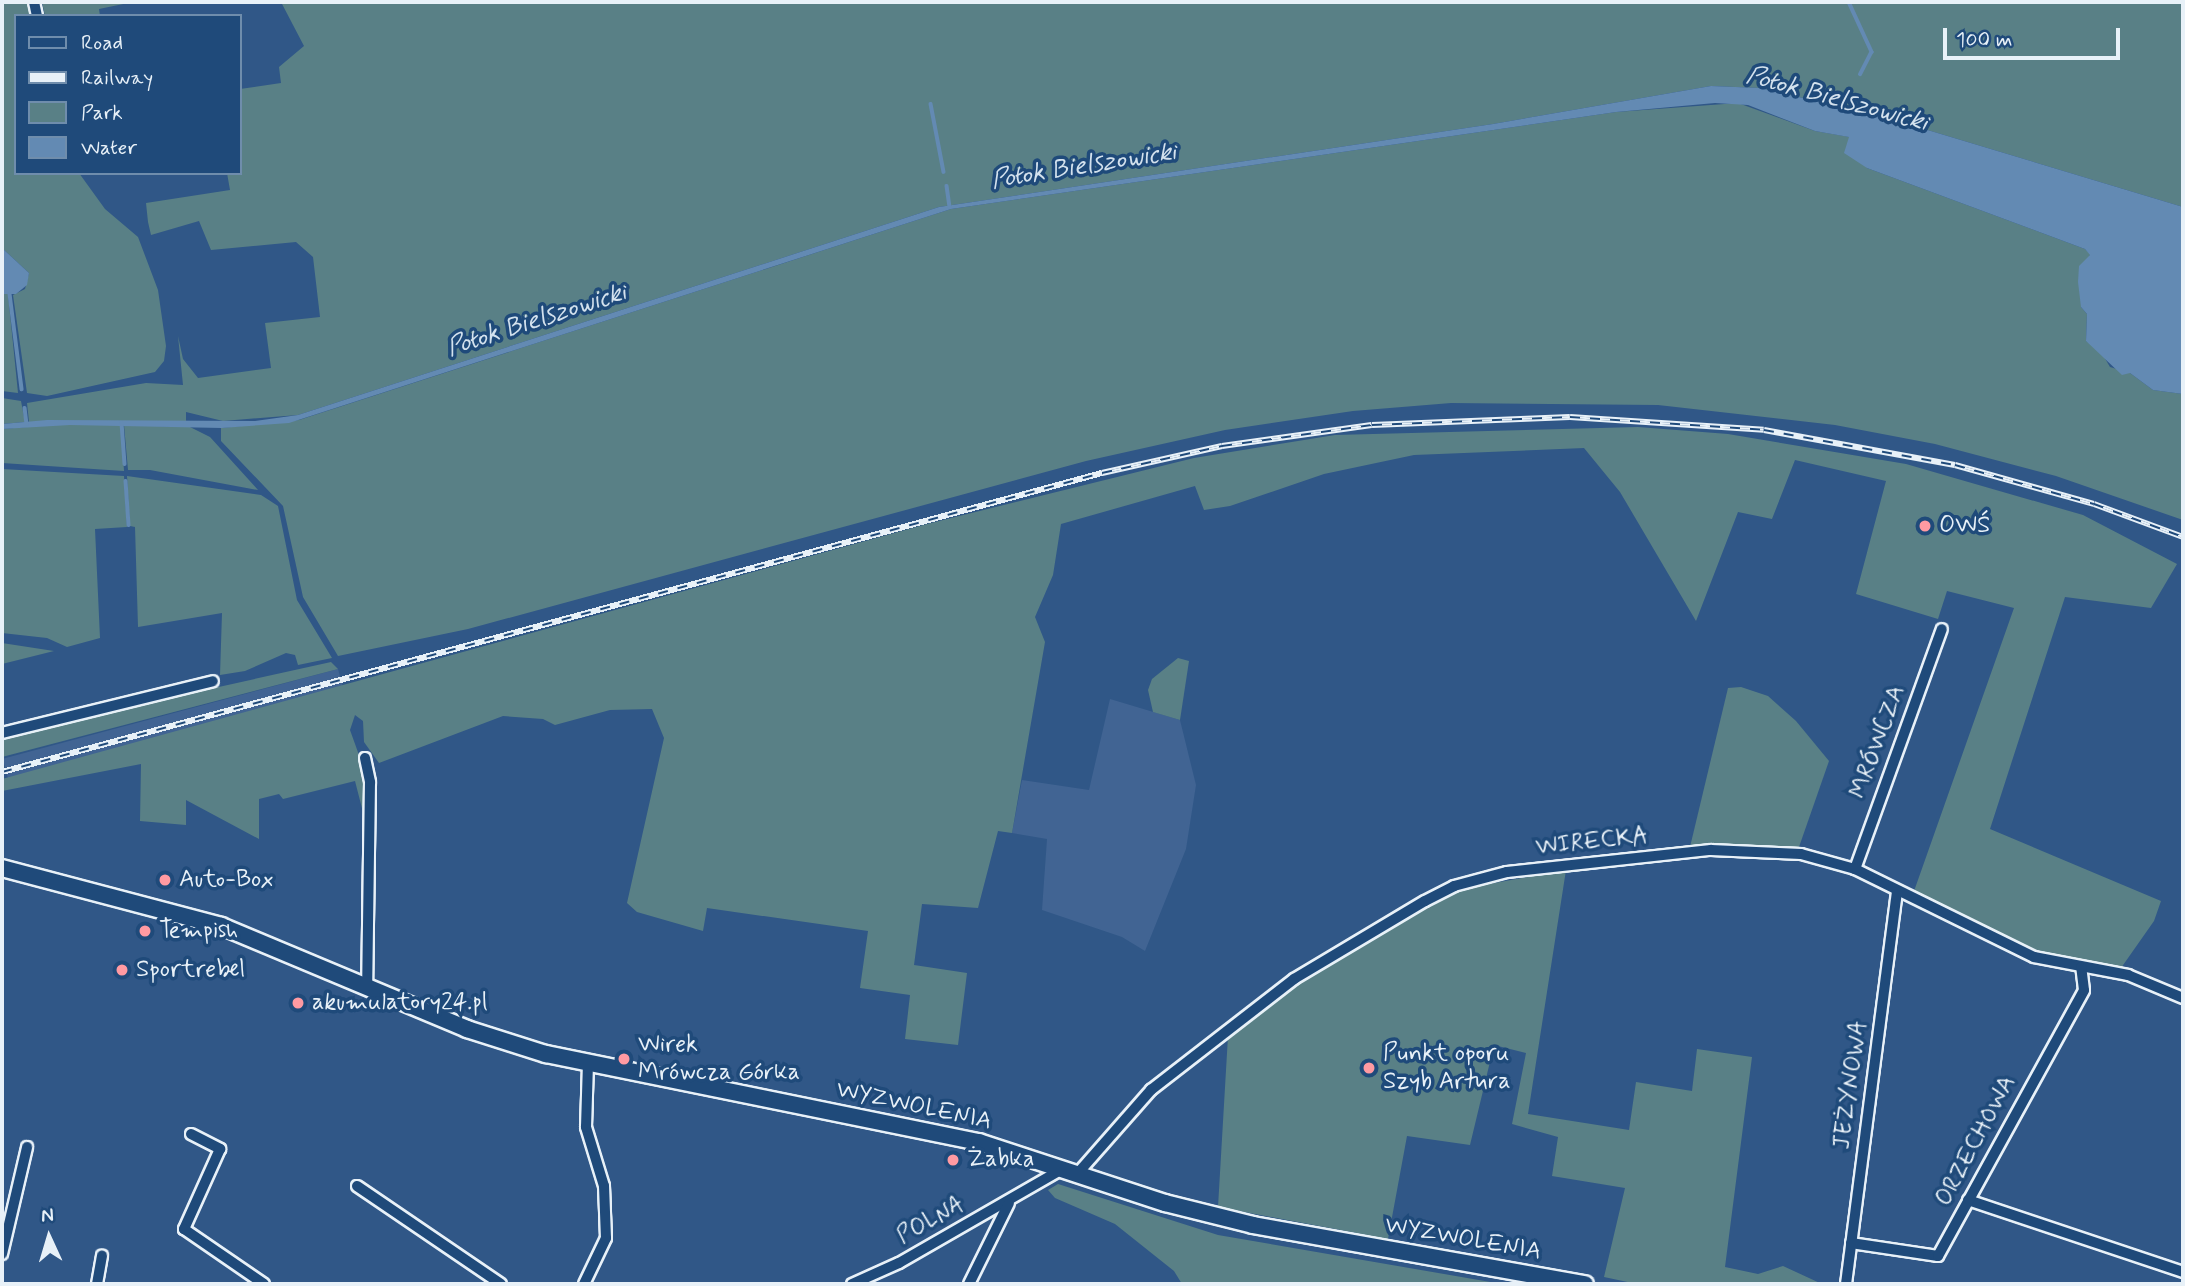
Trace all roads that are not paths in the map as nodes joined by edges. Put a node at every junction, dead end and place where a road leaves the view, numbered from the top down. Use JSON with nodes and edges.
{"nodes":[{"id":1,"x":1942,"y":629,"type":"dead end"},
{"id":2,"x":213,"y":681,"type":"dead end"},
{"id":3,"x":2,"y":733,"type":"edge"},
{"id":4,"x":365,"y":758,"type":"dead end"},
{"id":5,"x":2,"y":868,"type":"edge"},
{"id":6,"x":1855,"y":869,"type":"junction"},
{"id":7,"x":1897,"y":892,"type":"junction"},
{"id":8,"x":2081,"y":967,"type":"junction"},
{"id":9,"x":367,"y":985,"type":"junction"},
{"id":10,"x":2183,"y":998,"type":"edge"},
{"id":11,"x":589,"y":1063,"type":"junction"},
{"id":12,"x":191,"y":1134,"type":"dead end"},
{"id":13,"x":27,"y":1147,"type":"dead end"},
{"id":14,"x":1071,"y":1171,"type":"junction"},
{"id":15,"x":357,"y":1186,"type":"dead end"},
{"id":16,"x":1968,"y":1200,"type":"junction"},
{"id":17,"x":1009,"y":1203,"type":"junction"},
{"id":18,"x":1851,"y":1243,"type":"junction"},
{"id":19,"x":2,"y":1254,"type":"edge"},
{"id":20,"x":102,"y":1255,"type":"dead end"},
{"id":21,"x":2183,"y":1272,"type":"edge"},
{"id":22,"x":97,"y":1284,"type":"edge"},
{"id":23,"x":264,"y":1284,"type":"edge"},
{"id":24,"x":501,"y":1284,"type":"edge"},
{"id":25,"x":584,"y":1284,"type":"edge"},
{"id":26,"x":852,"y":1284,"type":"edge"},
{"id":27,"x":969,"y":1284,"type":"edge"},
{"id":28,"x":1585,"y":1284,"type":"edge"},
{"id":29,"x":1846,"y":1284,"type":"edge"}],
"edges":[{"from":1,"to":6,"type":"street","name":"MRÓWCZA"},
{"from":2,"to":3,"type":"street"},
{"from":4,"to":9,"type":"street"},
{"from":5,"to":9,"type":"street","name":"WYZWOLENIA"},
{"from":6,"to":7,"type":"street","name":"WIRECKA"},
{"from":6,"to":14,"type":"street","name":"WIRECKA"},
{"from":7,"to":8,"type":"street","name":"WIRECKA"},
{"from":7,"to":18,"type":"street","name":"JEŻYNOWA"},
{"from":8,"to":10,"type":"street","name":"WIRECKA"},
{"from":8,"to":16,"type":"street","name":"ORZECHOWA"},
{"from":9,"to":11,"type":"street","name":"WYZWOLENIA"},
{"from":11,"to":14,"type":"street","name":"WYZWOLENIA"},
{"from":11,"to":25,"type":"street"},
{"from":12,"to":23,"type":"street"},
{"from":13,"to":19,"type":"street"},
{"from":14,"to":17,"type":"street","name":"POLNA"},
{"from":14,"to":28,"type":"street","name":"WYZWOLENIA"},
{"from":15,"to":24,"type":"street"},
{"from":16,"to":18,"type":"street","name":"ORZECHOWA"},
{"from":16,"to":21,"type":"street"},
{"from":17,"to":26,"type":"street","name":"POLNA"},
{"from":17,"to":27,"type":"street"},
{"from":18,"to":29,"type":"street","name":"JEŻYNOWA"},
{"from":20,"to":22,"type":"street"}]}
